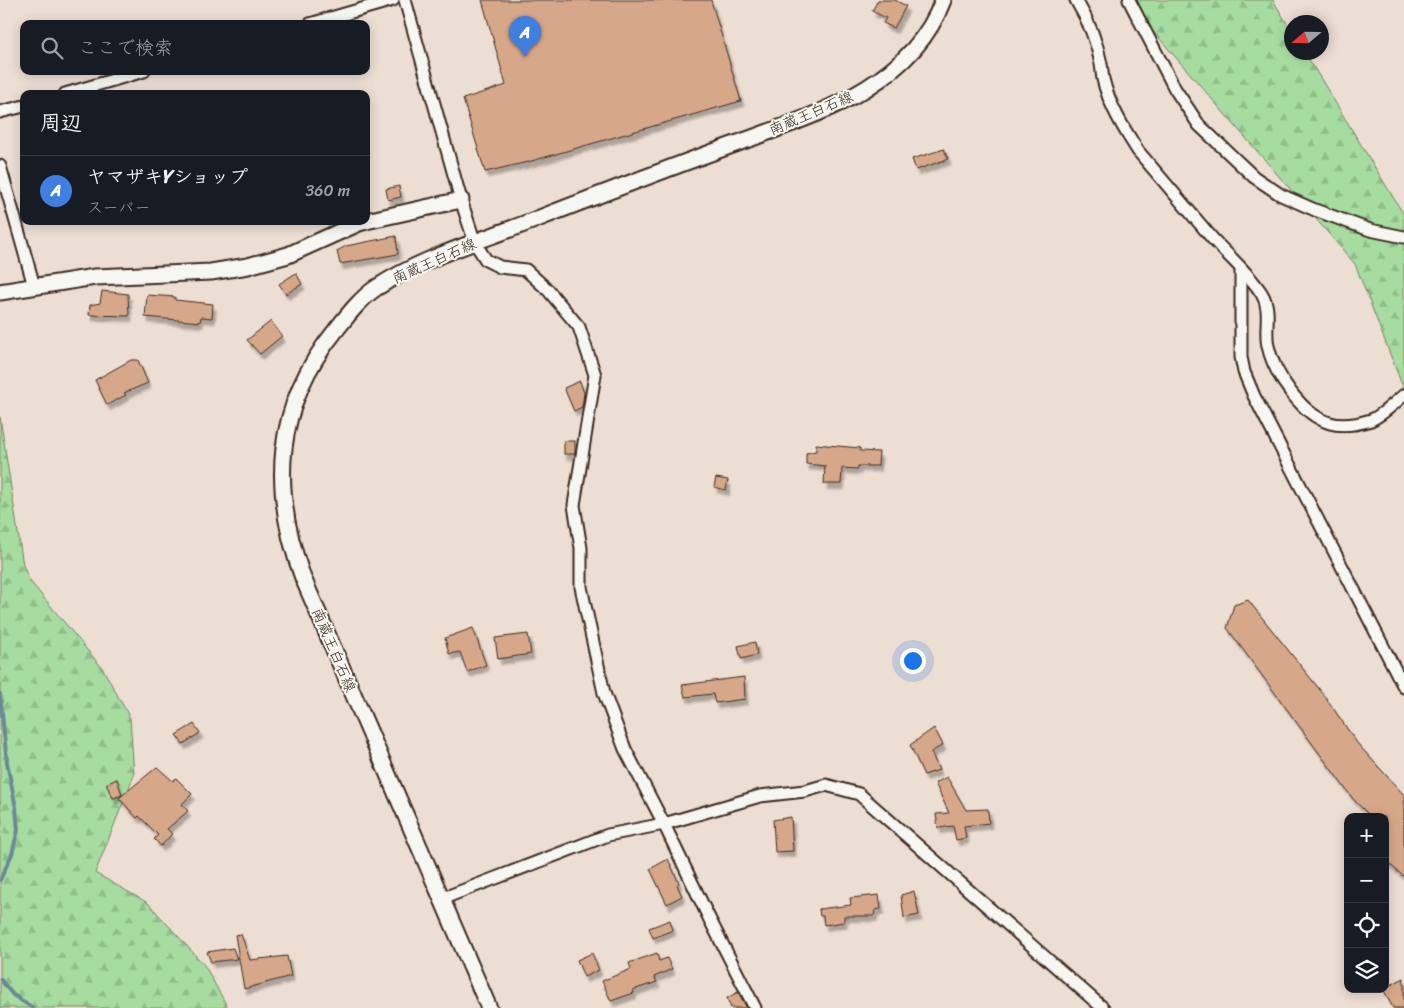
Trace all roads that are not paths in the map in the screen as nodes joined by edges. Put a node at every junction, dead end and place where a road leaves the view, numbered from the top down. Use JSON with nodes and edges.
{"nodes":[{"id":1,"x":393,"y":0,"type":"edge"},
{"id":2,"x":405,"y":0,"type":"edge"},
{"id":3,"x":943,"y":0,"type":"edge"},
{"id":4,"x":1076,"y":0,"type":"edge"},
{"id":5,"x":1129,"y":0,"type":"edge"},
{"id":6,"x":324,"y":20,"type":"edge"},
{"id":7,"x":130,"y":75,"type":"edge"},
{"id":8,"x":79,"y":90,"type":"edge"},
{"id":9,"x":20,"y":107,"type":"edge"},
{"id":10,"x":0,"y":112,"type":"edge"},
{"id":11,"x":0,"y":166,"type":"edge"},
{"id":12,"x":461,"y":200,"type":"junction"},
{"id":13,"x":370,"y":220,"type":"edge"},
{"id":14,"x":355,"y":225,"type":"edge"},
{"id":15,"x":1404,"y":237,"type":"edge"},
{"id":16,"x":475,"y":243,"type":"junction"},
{"id":17,"x":1241,"y":269,"type":"junction"},
{"id":18,"x":34,"y":286,"type":"junction"},
{"id":19,"x":0,"y":292,"type":"edge"},
{"id":20,"x":1404,"y":395,"type":"edge"},
{"id":21,"x":1404,"y":687,"type":"edge"},
{"id":22,"x":664,"y":824,"type":"junction"},
{"id":23,"x":441,"y":899,"type":"junction"},
{"id":24,"x":489,"y":1008,"type":"edge"},
{"id":25,"x":755,"y":1008,"type":"edge"},
{"id":26,"x":1103,"y":1008,"type":"edge"}],
"edges":[{"from":1,"to":6,"type":"street"},
{"from":2,"to":12,"type":"street"},
{"from":3,"to":16,"type":"main road","name":"南蔵王白石線"},
{"from":4,"to":17,"type":"street"},
{"from":5,"to":15,"type":"street"},
{"from":7,"to":8,"type":"street"},
{"from":9,"to":10,"type":"street"},
{"from":11,"to":18,"type":"street"},
{"from":12,"to":13,"type":"main road"},
{"from":12,"to":16,"type":"street"},
{"from":14,"to":18,"type":"main road"},
{"from":16,"to":22,"type":"street"},
{"from":16,"to":23,"type":"main road","name":"南蔵王白石線"},
{"from":17,"to":20,"type":"street"},
{"from":17,"to":21,"type":"street"},
{"from":18,"to":19,"type":"main road"},
{"from":22,"to":23,"type":"street"},
{"from":22,"to":25,"type":"street"},
{"from":22,"to":26,"type":"street"},
{"from":23,"to":24,"type":"main road","name":"南蔵王白石線"}]}
